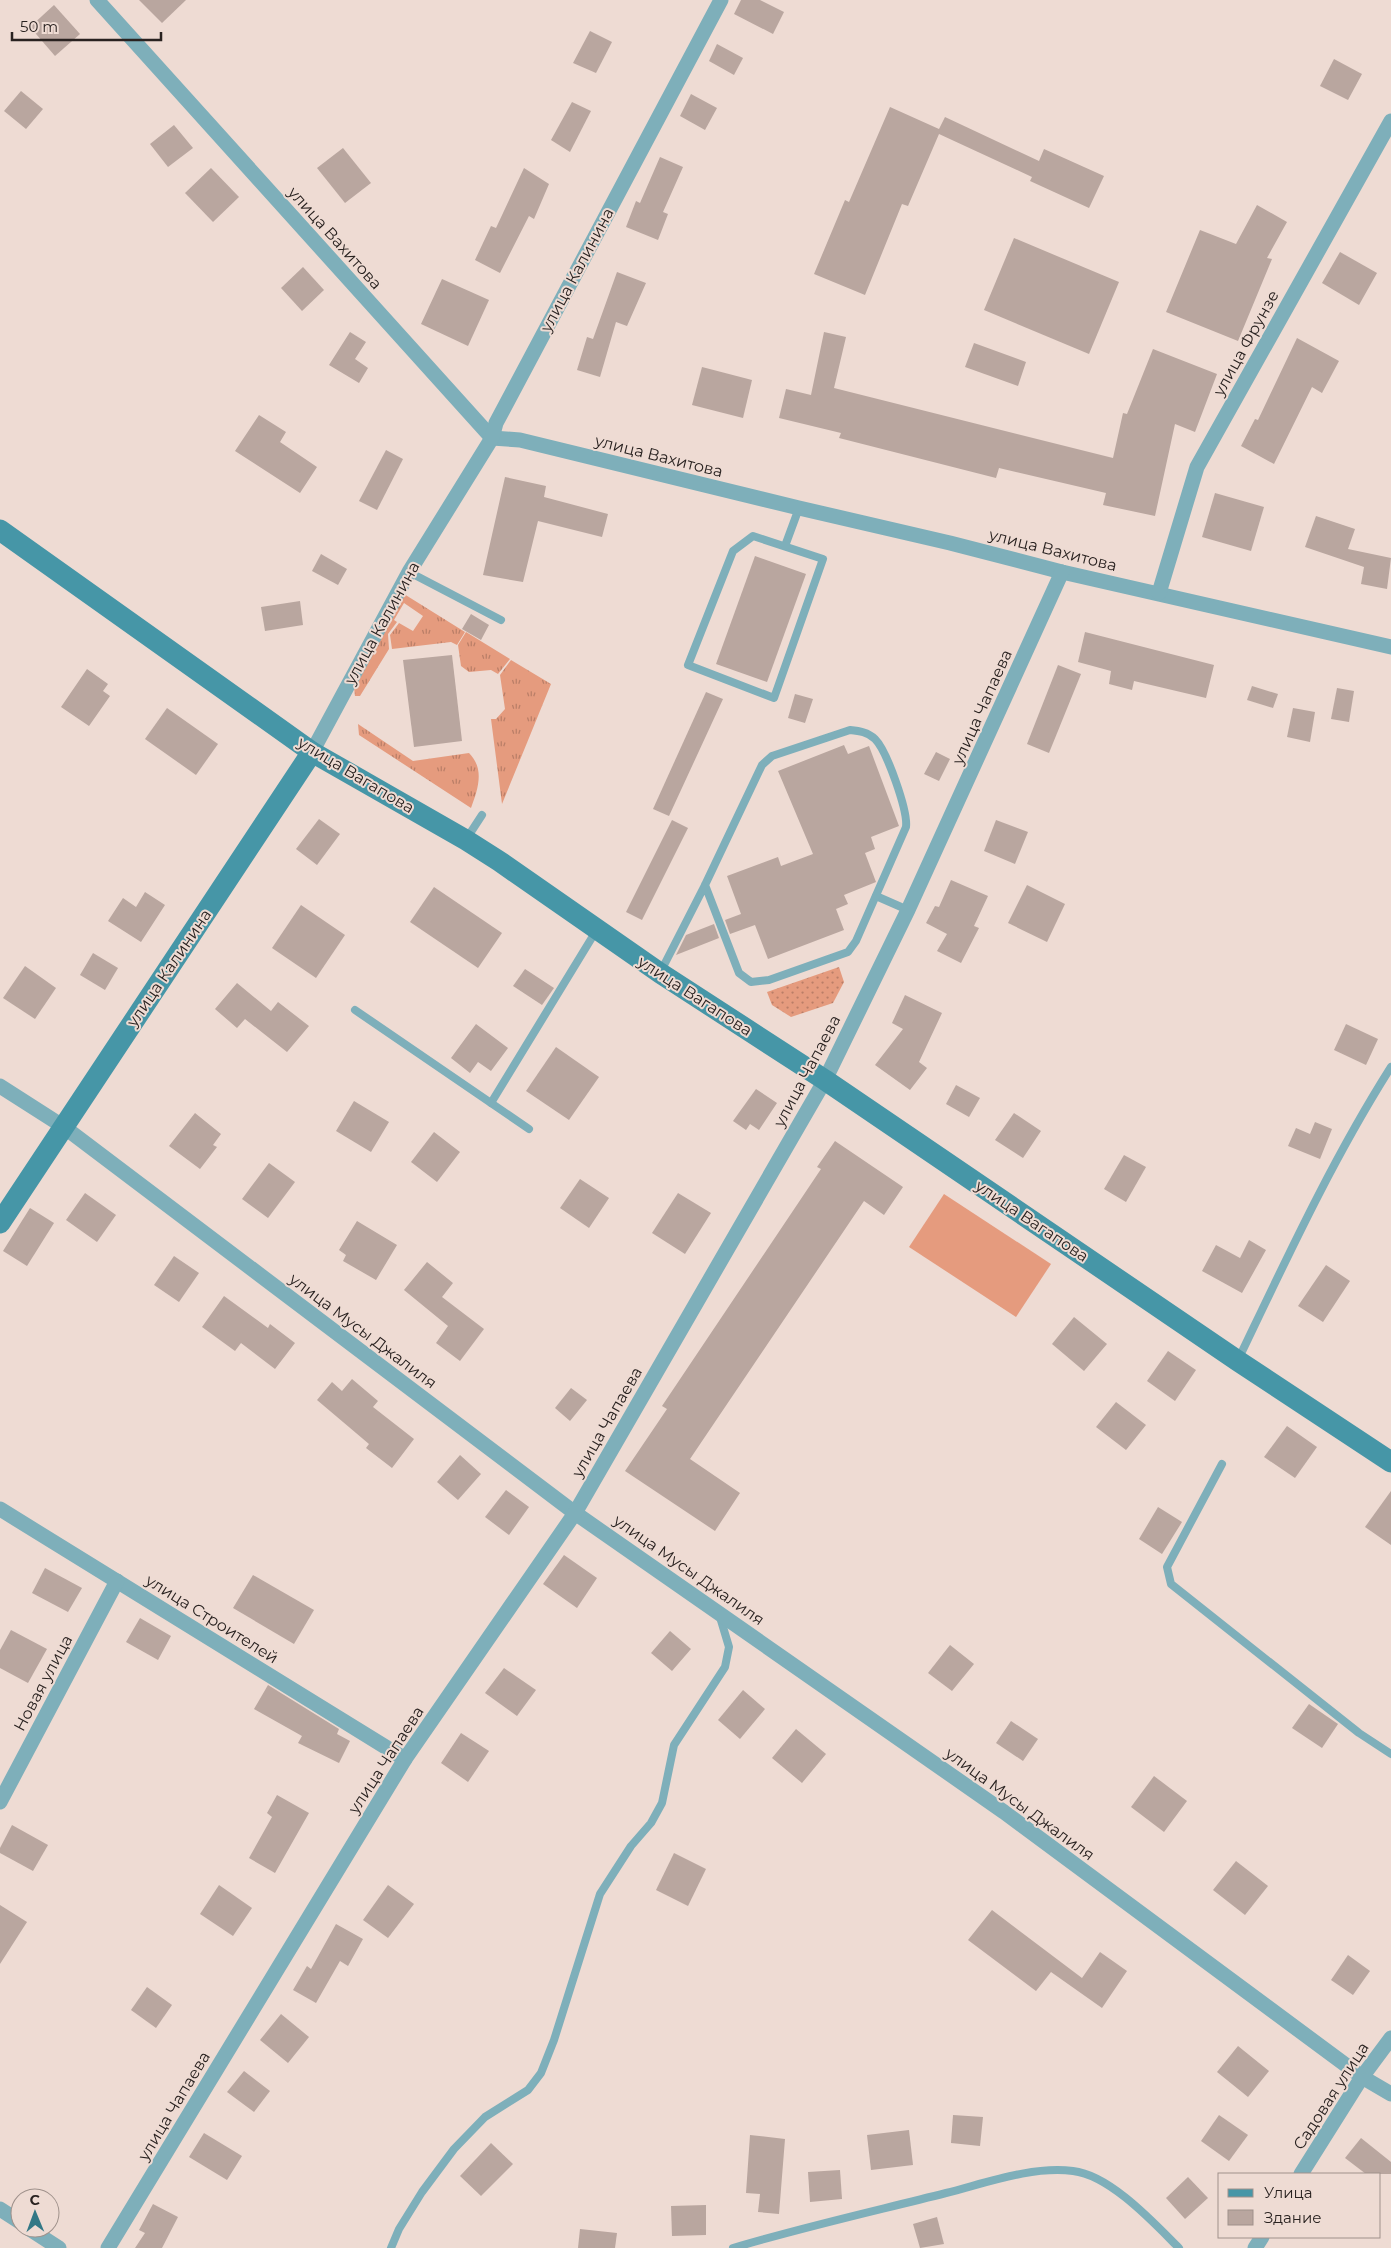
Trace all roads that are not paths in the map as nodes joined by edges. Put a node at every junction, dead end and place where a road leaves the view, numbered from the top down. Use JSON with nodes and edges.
{"nodes":[{"id":1,"x":97,"y":0,"type":"edge"},
{"id":2,"x":721,"y":0,"type":"edge"},
{"id":3,"x":1391,"y":121,"type":"edge"},
{"id":4,"x":492,"y":438,"type":"junction"},
{"id":5,"x":798,"y":508,"type":"junction"},
{"id":6,"x":0,"y":530,"type":"edge"},
{"id":7,"x":785,"y":546,"type":"junction"},
{"id":8,"x":409,"y":572,"type":"junction"},
{"id":9,"x":1062,"y":572,"type":"junction"},
{"id":10,"x":1159,"y":594,"type":"junction"},
{"id":11,"x":501,"y":620,"type":"dead end"},
{"id":12,"x":1391,"y":646,"type":"edge"},
{"id":13,"x":312,"y":752,"type":"junction"},
{"id":14,"x":482,"y":815,"type":"dead end"},
{"id":15,"x":466,"y":840,"type":"junction"},
{"id":16,"x":705,"y":885,"type":"junction"},
{"id":17,"x":876,"y":896,"type":"junction"},
{"id":18,"x":908,"y":910,"type":"junction"},
{"id":19,"x":598,"y":930,"type":"junction"},
{"id":20,"x":660,"y":973,"type":"junction"},
{"id":21,"x":355,"y":1010,"type":"dead end"},
{"id":22,"x":1391,"y":1067,"type":"edge"},
{"id":23,"x":825,"y":1080,"type":"junction"},
{"id":24,"x":0,"y":1086,"type":"edge"},
{"id":25,"x":491,"y":1103,"type":"junction"},
{"id":26,"x":64,"y":1126,"type":"junction"},
{"id":27,"x":529,"y":1129,"type":"dead end"},
{"id":28,"x":0,"y":1223,"type":"edge"},
{"id":29,"x":1238,"y":1361,"type":"junction"},
{"id":30,"x":1391,"y":1462,"type":"edge"},
{"id":31,"x":1222,"y":1464,"type":"dead end"},
{"id":32,"x":0,"y":1509,"type":"edge"},
{"id":33,"x":576,"y":1512,"type":"junction"},
{"id":34,"x":117,"y":1581,"type":"junction"},
{"id":35,"x":718,"y":1612,"type":"junction"},
{"id":36,"x":1391,"y":1754,"type":"edge"},
{"id":37,"x":405,"y":1759,"type":"junction"},
{"id":38,"x":0,"y":1802,"type":"edge"},
{"id":39,"x":1391,"y":2038,"type":"edge"},
{"id":40,"x":1362,"y":2077,"type":"junction"},
{"id":41,"x":1391,"y":2094,"type":"edge"},
{"id":42,"x":1303,"y":2173,"type":"edge"},
{"id":43,"x":43,"y":2238,"type":"edge"},
{"id":44,"x":58,"y":2248,"type":"edge"},
{"id":45,"x":108,"y":2248,"type":"edge"},
{"id":46,"x":391,"y":2248,"type":"edge"},
{"id":47,"x":733,"y":2248,"type":"edge"},
{"id":48,"x":1179,"y":2248,"type":"edge"}],
"edges":[{"from":1,"to":4,"type":"street","name":"улица Вахитова"},
{"from":2,"to":4,"type":"street","name":"улица Калинина"},
{"from":3,"to":10,"type":"street","name":"улица Фрунзе"},
{"from":4,"to":5,"type":"street","name":"улица Вахитова"},
{"from":4,"to":8,"type":"street","name":"улица Калинина"},
{"from":5,"to":7,"type":"lane"},
{"from":5,"to":9,"type":"street","name":"улица Вахитова"},
{"from":6,"to":13,"type":"street","name":"улица Вагапова"},
{"from":7,"to":7,"type":"lane"},
{"from":8,"to":11,"type":"lane"},
{"from":8,"to":13,"type":"street","name":"улица Калинина"},
{"from":9,"to":10,"type":"street","name":"улица Вахитова"},
{"from":9,"to":18,"type":"street","name":"улица Чапаева"},
{"from":10,"to":12,"type":"street","name":"улица Вахитова"},
{"from":13,"to":15,"type":"street","name":"улица Вагапова"},
{"from":13,"to":26,"type":"street","name":"улица Калинина"},
{"from":14,"to":15,"type":"lane"},
{"from":15,"to":19,"type":"street","name":"улица Вагапова"},
{"from":16,"to":17,"type":"lane"},
{"from":16,"to":17,"type":"lane"},
{"from":16,"to":20,"type":"lane"},
{"from":17,"to":18,"type":"lane"},
{"from":18,"to":23,"type":"street","name":"улица Чапаева"},
{"from":19,"to":20,"type":"street","name":"улица Вагапова"},
{"from":19,"to":25,"type":"lane"},
{"from":20,"to":23,"type":"street","name":"улица Вагапова"},
{"from":21,"to":25,"type":"lane"},
{"from":22,"to":29,"type":"lane"},
{"from":23,"to":29,"type":"street","name":"улица Вагапова"},
{"from":23,"to":33,"type":"street","name":"улица Чапаева"},
{"from":24,"to":26,"type":"street","name":"улица Мусы Джалиля"},
{"from":25,"to":27,"type":"lane"},
{"from":26,"to":28,"type":"street","name":"улица Калинина"},
{"from":26,"to":33,"type":"street","name":"улица Мусы Джалиля"},
{"from":29,"to":30,"type":"street","name":"улица Вагапова"},
{"from":31,"to":36,"type":"lane"},
{"from":32,"to":34,"type":"street","name":"улица Строителей"},
{"from":33,"to":35,"type":"street","name":"улица Мусы Джалиля"},
{"from":33,"to":37,"type":"street","name":"улица Чапаева"},
{"from":34,"to":37,"type":"street","name":"улица Строителей"},
{"from":34,"to":38,"type":"street","name":"Новая улица"},
{"from":35,"to":40,"type":"street","name":"улица Мусы Джалиля"},
{"from":35,"to":46,"type":"lane"},
{"from":37,"to":45,"type":"street","name":"улица Чапаева"},
{"from":39,"to":40,"type":"street","name":"Садовая улица"},
{"from":40,"to":41,"type":"street","name":"улица Мусы Джалиля"},
{"from":40,"to":42,"type":"street","name":"Садовая улица"},
{"from":43,"to":44,"type":"street"},
{"from":47,"to":48,"type":"lane"}]}
